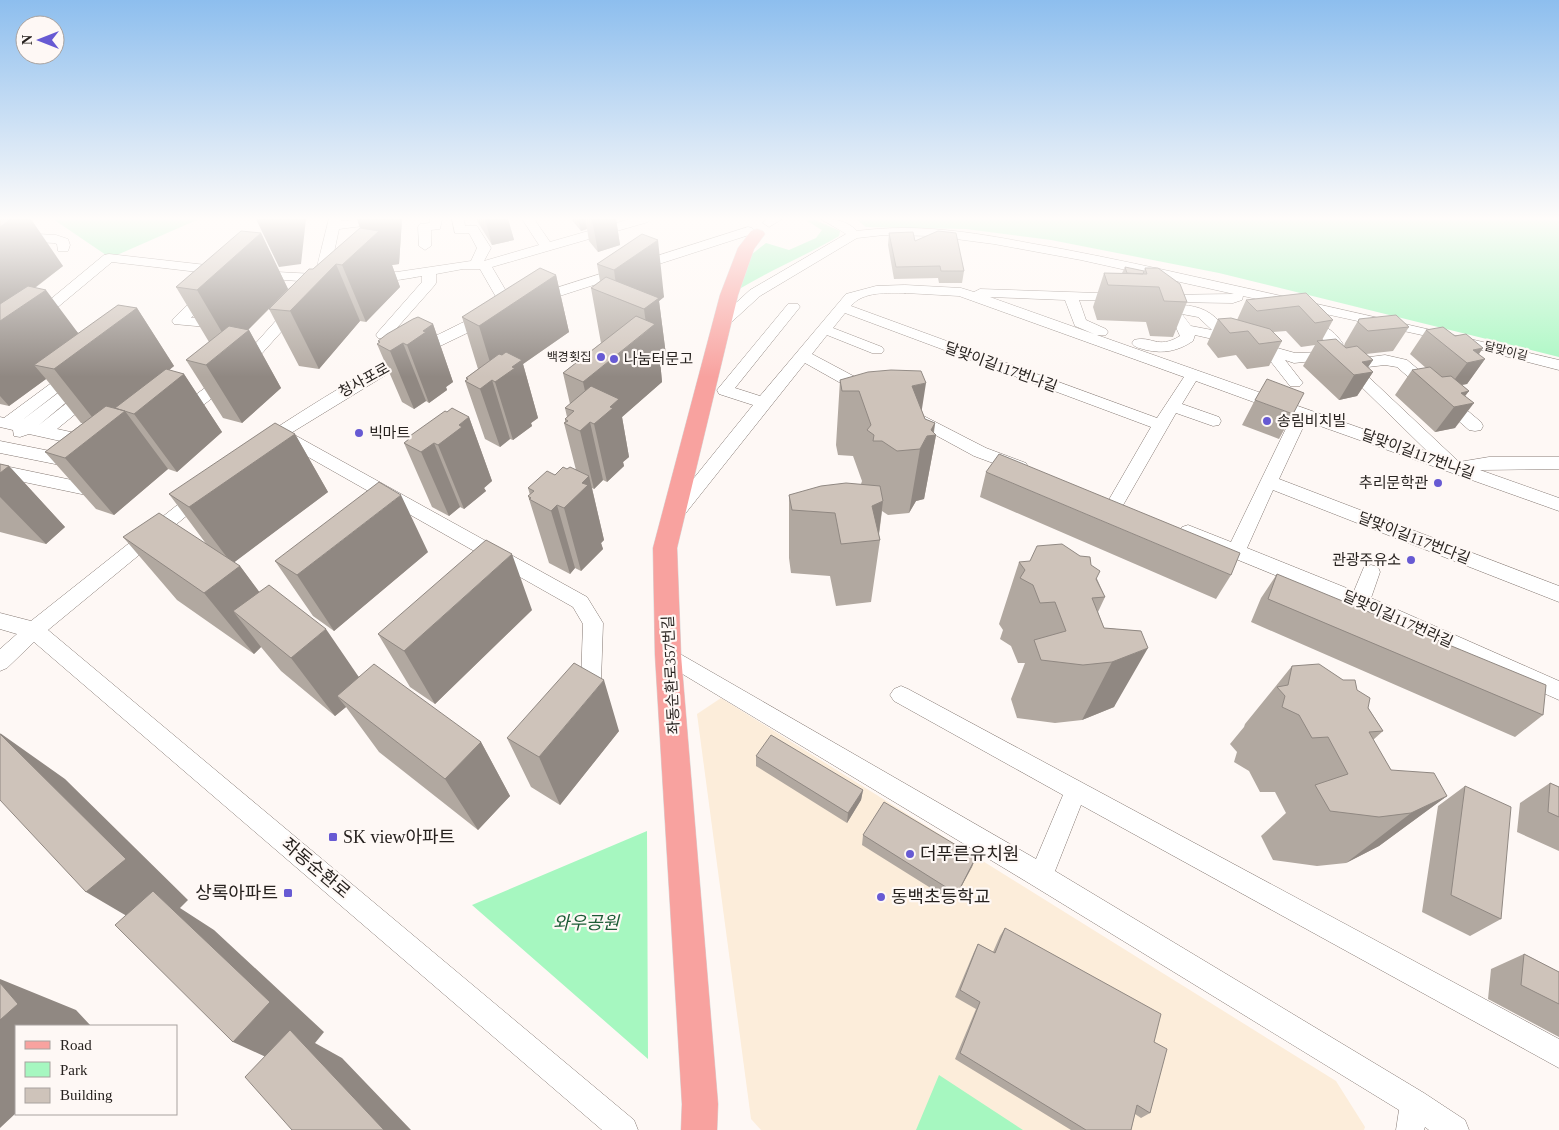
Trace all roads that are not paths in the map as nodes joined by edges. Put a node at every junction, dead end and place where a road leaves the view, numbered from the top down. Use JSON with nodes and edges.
{"nodes":[{"id":1,"x":429,"y":271,"type":"edge"},
{"id":2,"x":92,"y":272,"type":"edge"},
{"id":3,"x":237,"y":272,"type":"edge"},
{"id":4,"x":323,"y":272,"type":"edge"},
{"id":5,"x":424,"y":272,"type":"edge"},
{"id":6,"x":485,"y":272,"type":"edge"},
{"id":7,"x":618,"y":272,"type":"edge"},
{"id":8,"x":738,"y":272,"type":"edge"},
{"id":9,"x":788,"y":272,"type":"edge"},
{"id":10,"x":1152,"y":272,"type":"edge"},
{"id":11,"x":360,"y":277,"type":"edge"},
{"id":12,"x":322,"y":278,"type":"junction"},
{"id":13,"x":341,"y":278,"type":"edge"},
{"id":14,"x":229,"y":283,"type":"edge"},
{"id":15,"x":961,"y":292,"type":"junction"},
{"id":16,"x":1247,"y":293,"type":"junction"},
{"id":17,"x":1071,"y":296,"type":"junction"},
{"id":18,"x":1145,"y":298,"type":"junction"},
{"id":19,"x":227,"y":303,"type":"edge"},
{"id":20,"x":793,"y":307,"type":"dead end"},
{"id":21,"x":509,"y":308,"type":"junction"},
{"id":22,"x":842,"y":308,"type":"junction"},
{"id":23,"x":1166,"y":308,"type":"junction"},
{"id":24,"x":720,"y":325,"type":"junction"},
{"id":25,"x":1217,"y":327,"type":"dead end"},
{"id":26,"x":824,"y":329,"type":"junction"},
{"id":27,"x":899,"y":329,"type":"junction"},
{"id":28,"x":1186,"y":329,"type":"junction"},
{"id":29,"x":1320,"y":329,"type":"edge"},
{"id":30,"x":383,"y":335,"type":"edge"},
{"id":31,"x":0,"y":348,"type":"edge"},
{"id":32,"x":1271,"y":352,"type":"junction"},
{"id":33,"x":802,"y":355,"type":"junction"},
{"id":34,"x":1328,"y":356,"type":"junction"},
{"id":35,"x":87,"y":363,"type":"edge"},
{"id":36,"x":1559,"y":364,"type":"edge"},
{"id":37,"x":1348,"y":365,"type":"junction"},
{"id":38,"x":1193,"y":374,"type":"junction"},
{"id":39,"x":68,"y":378,"type":"junction"},
{"id":40,"x":1295,"y":383,"type":"dead end"},
{"id":41,"x":68,"y":394,"type":"edge"},
{"id":42,"x":879,"y":397,"type":"edge"},
{"id":43,"x":763,"y":403,"type":"junction"},
{"id":44,"x":896,"y":406,"type":"edge"},
{"id":45,"x":1172,"y":406,"type":"junction"},
{"id":46,"x":1302,"y":412,"type":"junction"},
{"id":47,"x":169,"y":418,"type":"edge"},
{"id":48,"x":1213,"y":421,"type":"dead end"},
{"id":49,"x":4,"y":422,"type":"edge"},
{"id":50,"x":1160,"y":426,"type":"junction"},
{"id":51,"x":1475,"y":426,"type":"edge"},
{"id":52,"x":26,"y":427,"type":"junction"},
{"id":53,"x":44,"y":431,"type":"junction"},
{"id":54,"x":279,"y":434,"type":"junction"},
{"id":55,"x":106,"y":445,"type":"edge"},
{"id":56,"x":0,"y":447,"type":"edge"},
{"id":57,"x":253,"y":453,"type":"edge"},
{"id":58,"x":1559,"y":463,"type":"edge"},
{"id":59,"x":1455,"y":468,"type":"junction"},
{"id":60,"x":0,"y":471,"type":"edge"},
{"id":61,"x":1034,"y":472,"type":"edge"},
{"id":62,"x":1268,"y":482,"type":"junction"},
{"id":63,"x":215,"y":483,"type":"edge"},
{"id":64,"x":1098,"y":496,"type":"edge"},
{"id":65,"x":1116,"y":503,"type":"junction"},
{"id":66,"x":1559,"y":505,"type":"edge"},
{"id":67,"x":1134,"y":510,"type":"edge"},
{"id":68,"x":675,"y":514,"type":"junction"},
{"id":69,"x":1171,"y":525,"type":"edge"},
{"id":70,"x":1236,"y":551,"type":"junction"},
{"id":71,"x":1372,"y":572,"type":"dead end"},
{"id":72,"x":1559,"y":594,"type":"edge"},
{"id":73,"x":1360,"y":602,"type":"junction"},
{"id":74,"x":0,"y":621,"type":"edge"},
{"id":75,"x":34,"y":630,"type":"junction"},
{"id":76,"x":668,"y":655,"type":"junction"},
{"id":77,"x":0,"y":662,"type":"edge"},
{"id":78,"x":591,"y":681,"type":"edge"},
{"id":79,"x":1559,"y":691,"type":"edge"},
{"id":80,"x":901,"y":695,"type":"dead end"},
{"id":81,"x":1076,"y":790,"type":"junction"},
{"id":82,"x":1041,"y":876,"type":"junction"},
{"id":83,"x":1559,"y":1054,"type":"edge"},
{"id":84,"x":1412,"y":1116,"type":"edge"},
{"id":85,"x":624,"y":1130,"type":"edge"},
{"id":86,"x":699,"y":1130,"type":"edge"},
{"id":87,"x":1455,"y":1130,"type":"edge"}],
"edges":[{"from":1,"to":30,"type":"street"},
{"from":2,"to":31,"type":"street"},
{"from":3,"to":12,"type":"street"},
{"from":4,"to":12,"type":"street"},
{"from":5,"to":11,"type":"street"},
{"from":6,"to":21,"type":"street"},
{"from":7,"to":21,"type":"street","name":"청사포로"},
{"from":8,"to":24,"type":"main road","name":"좌동순환로357번길"},
{"from":9,"to":24,"type":"street"},
{"from":10,"to":16,"type":"street","name":"달맞이길"},
{"from":12,"to":13,"type":"street"},
{"from":12,"to":47,"type":"street"},
{"from":14,"to":19,"type":"street"},
{"from":15,"to":17,"type":"street","name":"달맞이길"},
{"from":15,"to":22,"type":"street","name":"달맞이길117번나길"},
{"from":15,"to":38,"type":"street","name":"달맞이길117번나길"},
{"from":16,"to":18,"type":"street","name":"달맞이길"},
{"from":16,"to":36,"type":"street","name":"달맞이길"},
{"from":17,"to":18,"type":"street","name":"달맞이길"},
{"from":17,"to":28,"type":"street"},
{"from":18,"to":23,"type":"street"},
{"from":20,"to":43,"type":"street"},
{"from":21,"to":54,"type":"street","name":"청사포로"},
{"from":22,"to":26,"type":"street","name":"달맞이길117번나길"},
{"from":22,"to":27,"type":"street","name":"달맞이길117번나길"},
{"from":23,"to":25,"type":"street"},
{"from":23,"to":28,"type":"street"},
{"from":24,"to":68,"type":"main road","name":"좌동순환로357번길"},
{"from":26,"to":27,"type":"street"},
{"from":26,"to":33,"type":"street","name":"달맞이길117번나길"},
{"from":27,"to":50,"type":"street","name":"달맞이길117번나길"},
{"from":28,"to":32,"type":"street"},
{"from":29,"to":34,"type":"street"},
{"from":32,"to":34,"type":"street"},
{"from":32,"to":40,"type":"street"},
{"from":33,"to":42,"type":"street"},
{"from":33,"to":43,"type":"street","name":"달맞이길117번나길"},
{"from":34,"to":37,"type":"street"},
{"from":35,"to":39,"type":"street"},
{"from":37,"to":51,"type":"street"},
{"from":37,"to":59,"type":"street"},
{"from":38,"to":45,"type":"street"},
{"from":38,"to":46,"type":"street","name":"달맞이길117번나길"},
{"from":39,"to":49,"type":"street"},
{"from":39,"to":53,"type":"street"},
{"from":41,"to":52,"type":"street"},
{"from":43,"to":68,"type":"street","name":"달맞이길117번나길"},
{"from":44,"to":61,"type":"street"},
{"from":45,"to":48,"type":"street"},
{"from":45,"to":50,"type":"street"},
{"from":46,"to":59,"type":"street","name":"달맞이길117번나길"},
{"from":46,"to":62,"type":"street"},
{"from":49,"to":52,"type":"street"},
{"from":50,"to":65,"type":"street"},
{"from":52,"to":53,"type":"street"},
{"from":52,"to":56,"type":"street"},
{"from":53,"to":55,"type":"street"},
{"from":54,"to":57,"type":"street","name":"청사포로"},
{"from":54,"to":78,"type":"street"},
{"from":56,"to":60,"type":"street"},
{"from":58,"to":59,"type":"street"},
{"from":59,"to":66,"type":"street","name":"달맞이길117번나길"},
{"from":62,"to":70,"type":"street"},
{"from":62,"to":72,"type":"street","name":"달맞이길117번다길"},
{"from":63,"to":75,"type":"street"},
{"from":64,"to":65,"type":"street"},
{"from":65,"to":67,"type":"street"},
{"from":68,"to":76,"type":"main road","name":"좌동순환로357번길"},
{"from":69,"to":70,"type":"street","name":"달맞이길117번라길"},
{"from":70,"to":73,"type":"street","name":"달맞이길117번라길"},
{"from":71,"to":73,"type":"street"},
{"from":73,"to":79,"type":"street","name":"달맞이길117번라길"},
{"from":74,"to":75,"type":"street","name":"좌동순환로"},
{"from":75,"to":77,"type":"street"},
{"from":75,"to":85,"type":"street","name":"좌동순환로"},
{"from":76,"to":82,"type":"street"},
{"from":76,"to":86,"type":"main road","name":"좌동순환로357번길"},
{"from":80,"to":81,"type":"street"},
{"from":81,"to":82,"type":"street"},
{"from":81,"to":83,"type":"street"},
{"from":82,"to":84,"type":"street"},
{"from":84,"to":87,"type":"street"}]}
